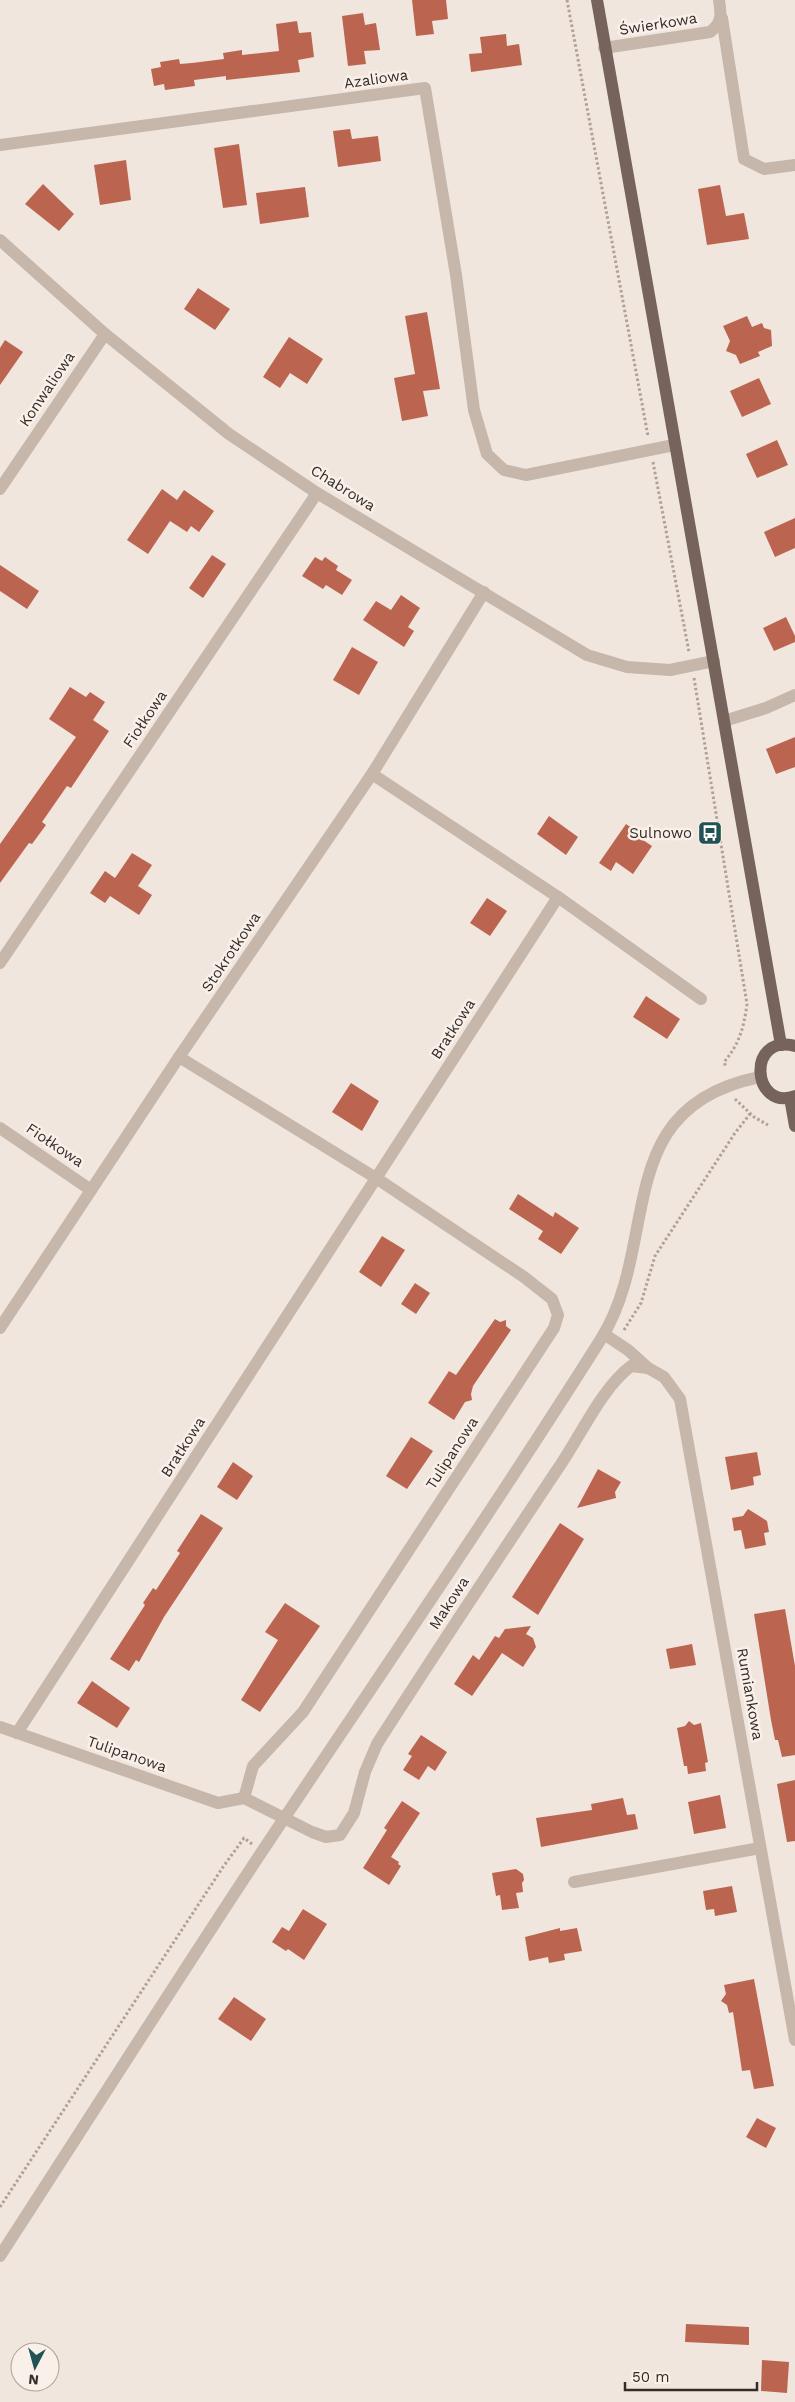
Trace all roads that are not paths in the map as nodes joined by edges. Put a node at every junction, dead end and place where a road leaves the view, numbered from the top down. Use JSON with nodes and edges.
{"nodes":[{"id":1,"x":597,"y":0,"type":"edge"},
{"id":2,"x":719,"y":0,"type":"edge"},
{"id":3,"x":722,"y":18,"type":"junction"},
{"id":4,"x":604,"y":48,"type":"junction"},
{"id":5,"x":0,"y":145,"type":"edge"},
{"id":6,"x":795,"y":165,"type":"edge"},
{"id":7,"x":0,"y":240,"type":"edge"},
{"id":8,"x":106,"y":334,"type":"junction"},
{"id":9,"x":674,"y":445,"type":"junction"},
{"id":10,"x":0,"y":489,"type":"edge"},
{"id":11,"x":317,"y":492,"type":"junction"},
{"id":12,"x":484,"y":592,"type":"junction"},
{"id":13,"x":714,"y":661,"type":"junction"},
{"id":14,"x":795,"y":695,"type":"edge"},
{"id":15,"x":724,"y":721,"type":"junction"},
{"id":16,"x":372,"y":774,"type":"junction"},
{"id":17,"x":558,"y":897,"type":"junction"},
{"id":18,"x":0,"y":963,"type":"edge"},
{"id":19,"x":701,"y":999,"type":"dead end"},
{"id":20,"x":781,"y":1045,"type":"junction"},
{"id":21,"x":795,"y":1046,"type":"edge"},
{"id":22,"x":179,"y":1057,"type":"junction"},
{"id":23,"x":760,"y":1078,"type":"junction"},
{"id":24,"x":792,"y":1097,"type":"edge"},
{"id":25,"x":795,"y":1126,"type":"edge"},
{"id":26,"x":0,"y":1128,"type":"edge"},
{"id":27,"x":376,"y":1178,"type":"junction"},
{"id":28,"x":91,"y":1190,"type":"junction"},
{"id":29,"x":0,"y":1328,"type":"edge"},
{"id":30,"x":604,"y":1334,"type":"junction"},
{"id":31,"x":648,"y":1368,"type":"junction"},
{"id":32,"x":0,"y":1727,"type":"edge"},
{"id":33,"x":17,"y":1733,"type":"junction"},
{"id":34,"x":244,"y":1798,"type":"junction"},
{"id":35,"x":285,"y":1819,"type":"junction"},
{"id":36,"x":760,"y":1848,"type":"junction"},
{"id":37,"x":574,"y":1882,"type":"dead end"},
{"id":38,"x":795,"y":2040,"type":"edge"},
{"id":39,"x":0,"y":2256,"type":"edge"}],
"edges":[{"from":1,"to":4,"type":"main road"},
{"from":2,"to":3,"type":"street"},
{"from":3,"to":4,"type":"street","name":"Świerkowa"},
{"from":3,"to":6,"type":"street"},
{"from":4,"to":9,"type":"main road"},
{"from":5,"to":9,"type":"street","name":"Azaliowa"},
{"from":7,"to":8,"type":"street","name":"Chabrowa"},
{"from":8,"to":10,"type":"street","name":"Konwaliowa"},
{"from":8,"to":11,"type":"street","name":"Chabrowa"},
{"from":9,"to":13,"type":"main road"},
{"from":11,"to":12,"type":"street","name":"Chabrowa"},
{"from":11,"to":18,"type":"street","name":"Fiołkowa"},
{"from":12,"to":13,"type":"street","name":"Chabrowa"},
{"from":12,"to":16,"type":"street","name":"Stokrotkowa"},
{"from":13,"to":15,"type":"main road"},
{"from":14,"to":15,"type":"street"},
{"from":15,"to":20,"type":"main road"},
{"from":16,"to":17,"type":"street"},
{"from":16,"to":22,"type":"street","name":"Stokrotkowa"},
{"from":17,"to":19,"type":"street"},
{"from":17,"to":27,"type":"street","name":"Bratkowa"},
{"from":20,"to":21,"type":"main road"},
{"from":20,"to":23,"type":"main road"},
{"from":22,"to":27,"type":"street"},
{"from":22,"to":28,"type":"street","name":"Stokrotkowa"},
{"from":23,"to":24,"type":"main road"},
{"from":23,"to":30,"type":"street"},
{"from":24,"to":25,"type":"main road"},
{"from":26,"to":28,"type":"street","name":"Fiołkowa"},
{"from":27,"to":33,"type":"street","name":"Bratkowa"},
{"from":27,"to":34,"type":"street","name":"Tulipanowa"},
{"from":28,"to":29,"type":"street","name":"Stokrotkowa"},
{"from":30,"to":31,"type":"street","name":"Rumiankowa"},
{"from":30,"to":35,"type":"street"},
{"from":31,"to":35,"type":"street","name":"Makowa"},
{"from":31,"to":36,"type":"street","name":"Rumiankowa"},
{"from":32,"to":33,"type":"street","name":"Tulipanowa"},
{"from":33,"to":34,"type":"street","name":"Tulipanowa"},
{"from":34,"to":35,"type":"street"},
{"from":35,"to":39,"type":"street"},
{"from":36,"to":37,"type":"street"},
{"from":36,"to":38,"type":"street","name":"Rumiankowa"}]}
